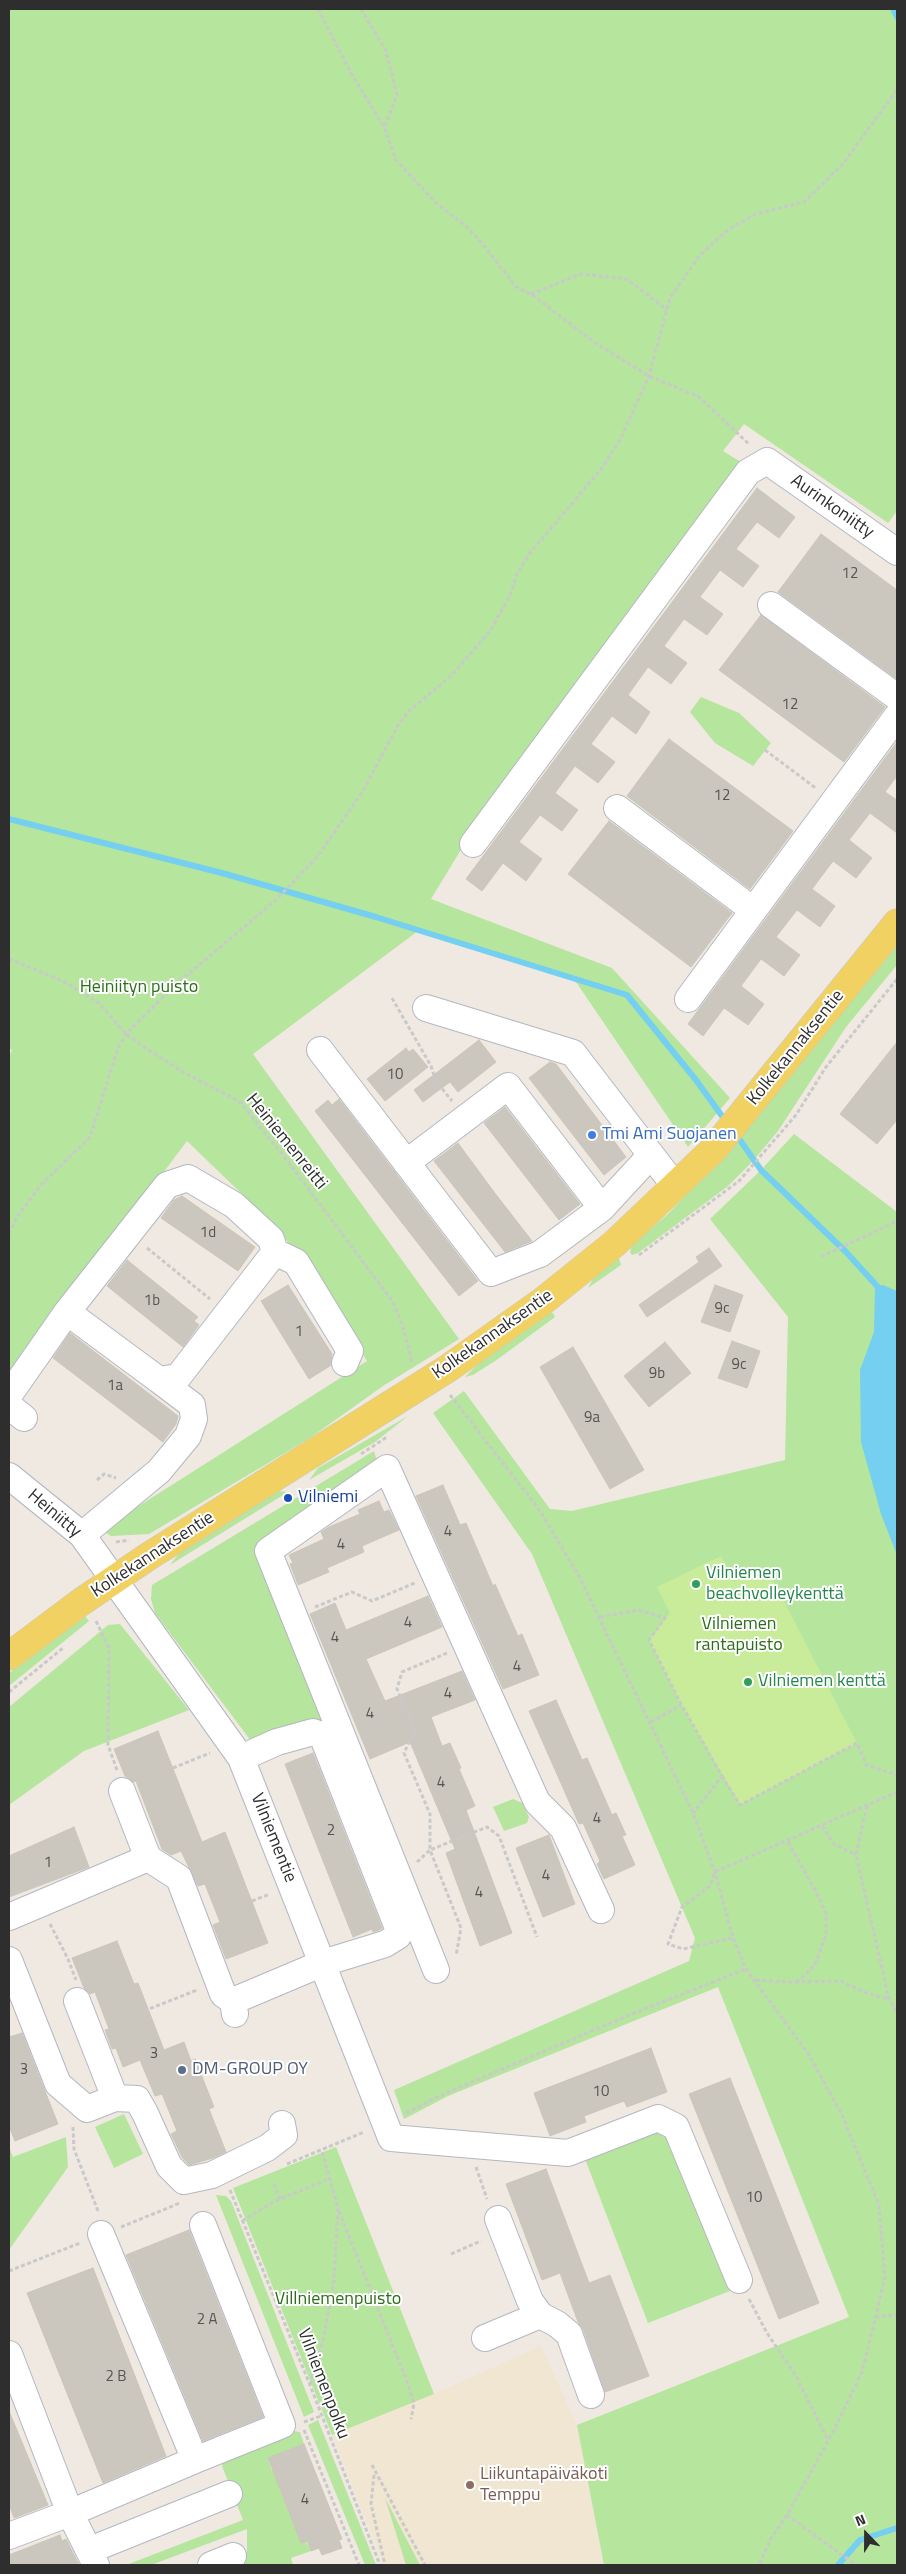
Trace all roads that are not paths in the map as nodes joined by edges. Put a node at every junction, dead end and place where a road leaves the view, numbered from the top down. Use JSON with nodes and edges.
{"nodes":[{"id":1,"x":897,"y":552,"type":"edge"},
{"id":2,"x":771,"y":605,"type":"dead end"},
{"id":3,"x":897,"y":697,"type":"edge"},
{"id":4,"x":897,"y":716,"type":"edge"},
{"id":5,"x":617,"y":808,"type":"dead end"},
{"id":6,"x":473,"y":844,"type":"dead end"},
{"id":7,"x":753,"y":910,"type":"junction"},
{"id":8,"x":897,"y":923,"type":"edge"},
{"id":9,"x":688,"y":999,"type":"dead end"},
{"id":10,"x":426,"y":1008,"type":"dead end"},
{"id":11,"x":320,"y":1050,"type":"dead end"},
{"id":12,"x":650,"y":1156,"type":"junction"},
{"id":13,"x":406,"y":1162,"type":"junction"},
{"id":14,"x":675,"y":1186,"type":"junction"},
{"id":15,"x":602,"y":1208,"type":"junction"},
{"id":16,"x":275,"y":1252,"type":"junction"},
{"id":17,"x":67,"y":1312,"type":"junction"},
{"id":18,"x":345,"y":1363,"type":"dead end"},
{"id":19,"x":159,"y":1380,"type":"junction"},
{"id":20,"x":9,"y":1395,"type":"edge"},
{"id":21,"x":9,"y":1476,"type":"edge"},
{"id":22,"x":82,"y":1535,"type":"junction"},
{"id":23,"x":114,"y":1580,"type":"junction"},
{"id":24,"x":9,"y":1656,"type":"edge"},
{"id":25,"x":241,"y":1758,"type":"junction"},
{"id":26,"x":122,"y":1791,"type":"dead end"},
{"id":27,"x":148,"y":1858,"type":"junction"},
{"id":28,"x":601,"y":1910,"type":"dead end"},
{"id":29,"x":9,"y":1916,"type":"edge"},
{"id":30,"x":9,"y":1960,"type":"edge"},
{"id":31,"x":323,"y":1963,"type":"junction"},
{"id":32,"x":446,"y":1966,"type":"road end"},
{"id":33,"x":78,"y":2004,"type":"road end"},
{"id":34,"x":115,"y":2098,"type":"junction"},
{"id":35,"x":282,"y":2124,"type":"dead end"},
{"id":36,"x":100,"y":2224,"type":"road end"},
{"id":37,"x":203,"y":2225,"type":"dead end"},
{"id":38,"x":500,"y":2226,"type":"road end"},
{"id":39,"x":739,"y":2280,"type":"road end"},
{"id":40,"x":540,"y":2315,"type":"junction"},
{"id":41,"x":485,"y":2338,"type":"dead end"},
{"id":42,"x":9,"y":2354,"type":"edge"},
{"id":43,"x":591,"y":2394,"type":"dead end"},
{"id":44,"x":195,"y":2460,"type":"junction"},
{"id":45,"x":229,"y":2494,"type":"dead end"},
{"id":46,"x":70,"y":2513,"type":"junction"},
{"id":47,"x":9,"y":2536,"type":"edge"},
{"id":48,"x":93,"y":2558,"type":"edge"}],
"edges":[{"from":1,"to":6,"type":"street","name":"Aurinkoniitty"},
{"from":2,"to":3,"type":"street"},
{"from":4,"to":7,"type":"street"},
{"from":5,"to":7,"type":"street"},
{"from":7,"to":9,"type":"street"},
{"from":8,"to":14,"type":"main road","name":"Kolkekannaksentie"},
{"from":10,"to":12,"type":"street"},
{"from":11,"to":13,"type":"street"},
{"from":12,"to":14,"type":"street"},
{"from":12,"to":15,"type":"street"},
{"from":13,"to":15,"type":"street"},
{"from":13,"to":15,"type":"street"},
{"from":14,"to":23,"type":"main road","name":"Kolkekannaksentie"},
{"from":16,"to":17,"type":"street"},
{"from":16,"to":18,"type":"street"},
{"from":16,"to":19,"type":"street"},
{"from":17,"to":19,"type":"street"},
{"from":17,"to":20,"type":"street"},
{"from":19,"to":22,"type":"street"},
{"from":21,"to":22,"type":"street","name":"Heiniitty"},
{"from":22,"to":23,"type":"street","name":"Heiniitty"},
{"from":23,"to":24,"type":"main road","name":"Kolkekannaksentie"},
{"from":23,"to":25,"type":"street","name":"Vilniementie"},
{"from":25,"to":31,"type":"street","name":"Vilniementie"},
{"from":25,"to":31,"type":"street"},
{"from":26,"to":27,"type":"street"},
{"from":27,"to":29,"type":"street"},
{"from":27,"to":31,"type":"street"},
{"from":28,"to":32,"type":"street"},
{"from":30,"to":34,"type":"street"},
{"from":31,"to":39,"type":"street","name":"Vilniementie"},
{"from":33,"to":34,"type":"street"},
{"from":34,"to":35,"type":"street"},
{"from":36,"to":44,"type":"street"},
{"from":37,"to":44,"type":"street"},
{"from":38,"to":40,"type":"street"},
{"from":40,"to":41,"type":"street"},
{"from":40,"to":43,"type":"street"},
{"from":42,"to":46,"type":"street"},
{"from":44,"to":46,"type":"street"},
{"from":45,"to":48,"type":"street"},
{"from":46,"to":47,"type":"street"},
{"from":46,"to":48,"type":"street"}]}
